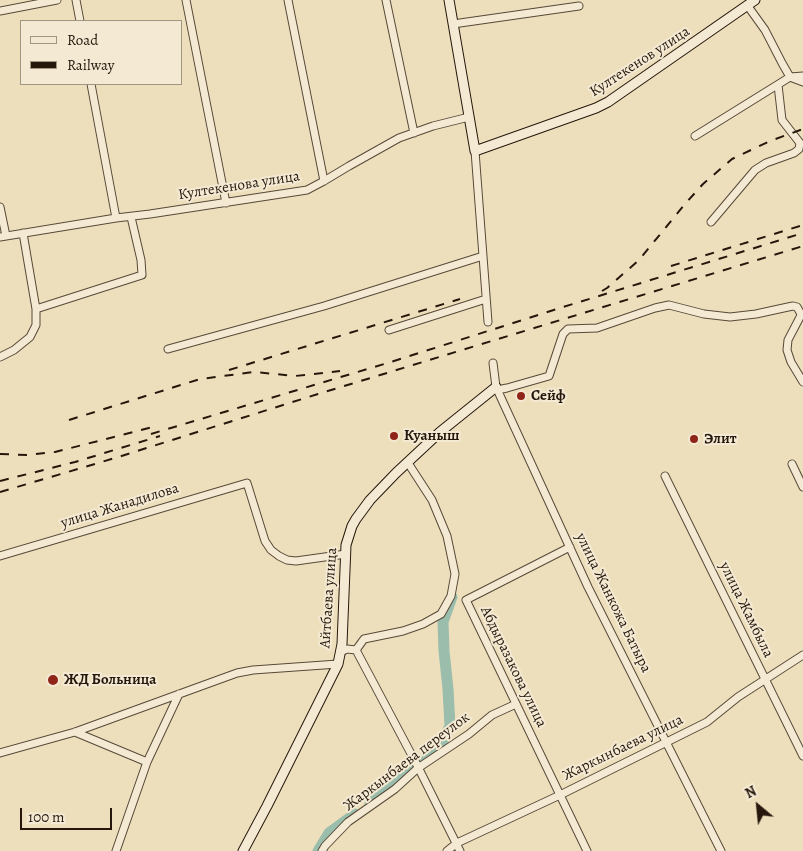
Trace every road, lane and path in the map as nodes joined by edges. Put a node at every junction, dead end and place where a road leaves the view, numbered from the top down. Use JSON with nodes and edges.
{"nodes":[{"id":1,"x":57,"y":0,"type":"edge"},
{"id":2,"x":76,"y":0,"type":"edge"},
{"id":3,"x":186,"y":0,"type":"edge"},
{"id":4,"x":288,"y":0,"type":"edge"},
{"id":5,"x":386,"y":0,"type":"edge"},
{"id":6,"x":449,"y":0,"type":"edge"},
{"id":7,"x":751,"y":3,"type":"edge"},
{"id":8,"x":579,"y":6,"type":"dead end"},
{"id":9,"x":0,"y":11,"type":"edge"},
{"id":10,"x":80,"y":20,"type":"edge"},
{"id":11,"x":453,"y":24,"type":"junction"},
{"id":12,"x":803,"y":76,"type":"edge"},
{"id":13,"x":790,"y":77,"type":"junction"},
{"id":14,"x":803,"y":82,"type":"edge"},
{"id":15,"x":92,"y":85,"type":"edge"},
{"id":16,"x":778,"y":85,"type":"junction"},
{"id":17,"x":469,"y":117,"type":"junction"},
{"id":18,"x":414,"y":133,"type":"junction"},
{"id":19,"x":695,"y":136,"type":"dead end"},
{"id":20,"x":475,"y":151,"type":"junction"},
{"id":21,"x":324,"y":182,"type":"junction"},
{"id":22,"x":226,"y":203,"type":"junction"},
{"id":23,"x":0,"y":206,"type":"edge"},
{"id":24,"x":131,"y":217,"type":"junction"},
{"id":25,"x":116,"y":218,"type":"junction"},
{"id":26,"x":711,"y":222,"type":"dead end"},
{"id":27,"x":23,"y":233,"type":"junction"},
{"id":28,"x":3,"y":237,"type":"edge"},
{"id":29,"x":483,"y":256,"type":"junction"},
{"id":30,"x":486,"y":299,"type":"junction"},
{"id":31,"x":36,"y":309,"type":"junction"},
{"id":32,"x":488,"y":322,"type":"dead end"},
{"id":33,"x":389,"y":330,"type":"dead end"},
{"id":34,"x":168,"y":349,"type":"dead end"},
{"id":35,"x":0,"y":357,"type":"edge"},
{"id":36,"x":493,"y":363,"type":"dead end"},
{"id":37,"x":803,"y":382,"type":"edge"},
{"id":38,"x":496,"y":388,"type":"junction"},
{"id":39,"x":408,"y":463,"type":"junction"},
{"id":40,"x":792,"y":464,"type":"dead end"},
{"id":41,"x":665,"y":476,"type":"dead end"},
{"id":42,"x":803,"y":487,"type":"edge"},
{"id":43,"x":570,"y":547,"type":"junction"},
{"id":44,"x":346,"y":554,"type":"junction"},
{"id":45,"x":0,"y":556,"type":"edge"},
{"id":46,"x":356,"y":650,"type":"junction"},
{"id":47,"x":340,"y":652,"type":"junction"},
{"id":48,"x":803,"y":655,"type":"edge"},
{"id":49,"x":338,"y":664,"type":"junction"},
{"id":50,"x":765,"y":680,"type":"junction"},
{"id":51,"x":179,"y":694,"type":"junction"},
{"id":52,"x":516,"y":704,"type":"junction"},
{"id":53,"x":75,"y":732,"type":"junction"},
{"id":54,"x":667,"y":743,"type":"junction"},
{"id":55,"x":0,"y":753,"type":"edge"},
{"id":56,"x":803,"y":756,"type":"edge"},
{"id":57,"x":147,"y":762,"type":"junction"},
{"id":58,"x":418,"y":768,"type":"junction"},
{"id":59,"x":560,"y":795,"type":"junction"},
{"id":60,"x":457,"y":842,"type":"junction"},
{"id":61,"x":116,"y":851,"type":"edge"},
{"id":62,"x":243,"y":851,"type":"edge"},
{"id":63,"x":322,"y":851,"type":"edge"},
{"id":64,"x":447,"y":851,"type":"edge"},
{"id":65,"x":460,"y":851,"type":"edge"},
{"id":66,"x":587,"y":851,"type":"edge"},
{"id":67,"x":721,"y":851,"type":"edge"}],
"edges":[{"from":1,"to":9,"type":"street"},
{"from":2,"to":10,"type":"street"},
{"from":3,"to":22,"type":"street"},
{"from":4,"to":21,"type":"street"},
{"from":5,"to":18,"type":"street"},
{"from":6,"to":11,"type":"street"},
{"from":7,"to":13,"type":"street"},
{"from":7,"to":20,"type":"street","name":"Култекенов улица"},
{"from":8,"to":11,"type":"street"},
{"from":11,"to":17,"type":"street"},
{"from":12,"to":13,"type":"street"},
{"from":13,"to":14,"type":"street"},
{"from":13,"to":16,"type":"street"},
{"from":15,"to":25,"type":"street"},
{"from":16,"to":19,"type":"street"},
{"from":16,"to":26,"type":"street"},
{"from":17,"to":18,"type":"street","name":"Култекенова улица"},
{"from":17,"to":20,"type":"street"},
{"from":18,"to":21,"type":"street","name":"Култекенова улица"},
{"from":20,"to":29,"type":"street"},
{"from":21,"to":22,"type":"street","name":"Култекенова улица"},
{"from":22,"to":24,"type":"street","name":"Култекенова улица"},
{"from":23,"to":28,"type":"street"},
{"from":24,"to":25,"type":"street","name":"Култекенова улица"},
{"from":24,"to":31,"type":"street"},
{"from":25,"to":27,"type":"street","name":"Култекенова улица"},
{"from":27,"to":28,"type":"street","name":"Култекенова улица"},
{"from":27,"to":31,"type":"street"},
{"from":29,"to":30,"type":"street"},
{"from":29,"to":34,"type":"street"},
{"from":30,"to":32,"type":"street"},
{"from":30,"to":33,"type":"street"},
{"from":31,"to":35,"type":"street"},
{"from":36,"to":38,"type":"street","name":"улица Жанкожа Батыра"},
{"from":37,"to":38,"type":"street"},
{"from":38,"to":39,"type":"street","name":"Айтбаева улица"},
{"from":38,"to":43,"type":"street","name":"улица Жанкожа Батыра"},
{"from":39,"to":44,"type":"street","name":"Айтбаева улица"},
{"from":39,"to":46,"type":"street"},
{"from":40,"to":42,"type":"street"},
{"from":41,"to":50,"type":"street","name":"улица Жамбыла"},
{"from":43,"to":52,"type":"street","name":"Абдыразакова улица"},
{"from":43,"to":54,"type":"street","name":"улица Жанкожа Батыра"},
{"from":44,"to":45,"type":"street","name":"улица Жанадилова"},
{"from":44,"to":47,"type":"street","name":"Айтбаева улица"},
{"from":46,"to":47,"type":"street"},
{"from":46,"to":58,"type":"street"},
{"from":47,"to":49,"type":"street","name":"Айтбаева улица"},
{"from":48,"to":50,"type":"street","name":"Жаркынбаева улица"},
{"from":49,"to":51,"type":"street"},
{"from":49,"to":62,"type":"street","name":"Айтбаева улица"},
{"from":50,"to":54,"type":"street","name":"Жаркынбаева улица"},
{"from":50,"to":56,"type":"street","name":"улица Жамбыла"},
{"from":51,"to":53,"type":"street"},
{"from":51,"to":57,"type":"street"},
{"from":52,"to":58,"type":"street","name":"Жаркынбаева переулок"},
{"from":52,"to":59,"type":"street","name":"Абдыразакова улица"},
{"from":53,"to":55,"type":"street"},
{"from":53,"to":57,"type":"street"},
{"from":54,"to":59,"type":"street","name":"Жаркынбаева улица"},
{"from":54,"to":67,"type":"street","name":"улица Жанкожа Батыра"},
{"from":57,"to":61,"type":"street"},
{"from":58,"to":60,"type":"street"},
{"from":58,"to":63,"type":"street","name":"Жаркынбаева переулок"},
{"from":59,"to":60,"type":"street","name":"Жаркынбаева улица"},
{"from":59,"to":66,"type":"street","name":"Абдыразакова улица"},
{"from":60,"to":64,"type":"street","name":"Жаркынбаева улица"},
{"from":60,"to":65,"type":"street"}]}
